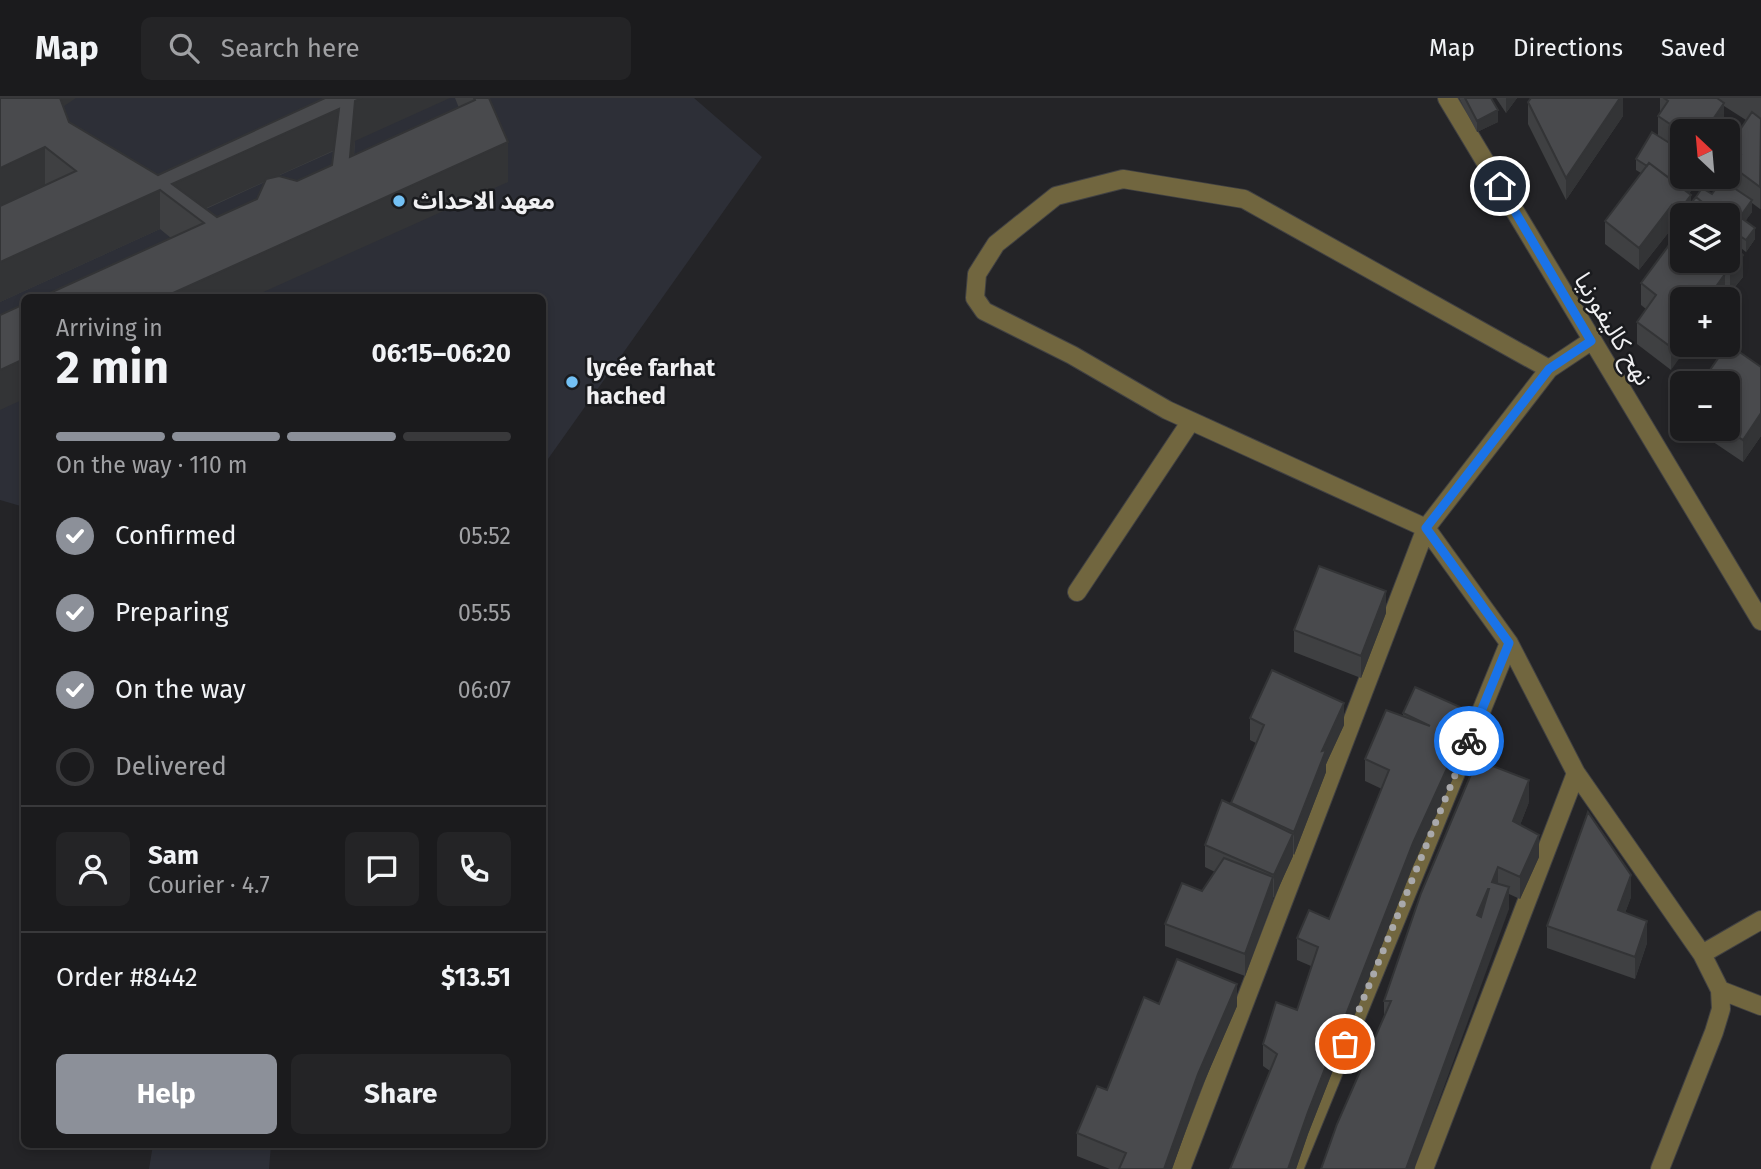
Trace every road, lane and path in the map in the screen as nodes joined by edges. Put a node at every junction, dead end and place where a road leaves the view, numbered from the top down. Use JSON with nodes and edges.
{"nodes":[{"id":1,"x":1447,"y":98,"type":"edge"},
{"id":2,"x":1591,"y":341,"type":"junction"},
{"id":3,"x":1549,"y":369,"type":"junction"},
{"id":4,"x":1191,"y":421,"type":"junction"},
{"id":5,"x":1426,"y":528,"type":"junction"},
{"id":6,"x":1077,"y":592,"type":"dead end"},
{"id":7,"x":1761,"y":621,"type":"edge"},
{"id":8,"x":1509,"y":643,"type":"junction"},
{"id":9,"x":1576,"y":773,"type":"junction"},
{"id":10,"x":1761,"y":920,"type":"edge"},
{"id":11,"x":1702,"y":954,"type":"junction"},
{"id":12,"x":1720,"y":990,"type":"junction"},
{"id":13,"x":1761,"y":1006,"type":"edge"},
{"id":14,"x":1181,"y":1169,"type":"edge"},
{"id":15,"x":1294,"y":1169,"type":"edge"},
{"id":16,"x":1424,"y":1169,"type":"edge"},
{"id":17,"x":1660,"y":1169,"type":"edge"}],
"edges":[{"from":1,"to":2,"type":"street","name":"نهح كاليفورنيا"},
{"from":2,"to":3,"type":"street"},
{"from":2,"to":7,"type":"street","name":"نهح كاليفورنيا"},
{"from":3,"to":4,"type":"street"},
{"from":3,"to":5,"type":"street"},
{"from":4,"to":5,"type":"street"},
{"from":4,"to":6,"type":"street"},
{"from":5,"to":8,"type":"street"},
{"from":5,"to":14,"type":"street"},
{"from":8,"to":9,"type":"street"},
{"from":8,"to":15,"type":"street"},
{"from":9,"to":11,"type":"street"},
{"from":9,"to":16,"type":"street"},
{"from":10,"to":11,"type":"street"},
{"from":11,"to":12,"type":"street"},
{"from":12,"to":13,"type":"street"},
{"from":12,"to":17,"type":"street"}]}
